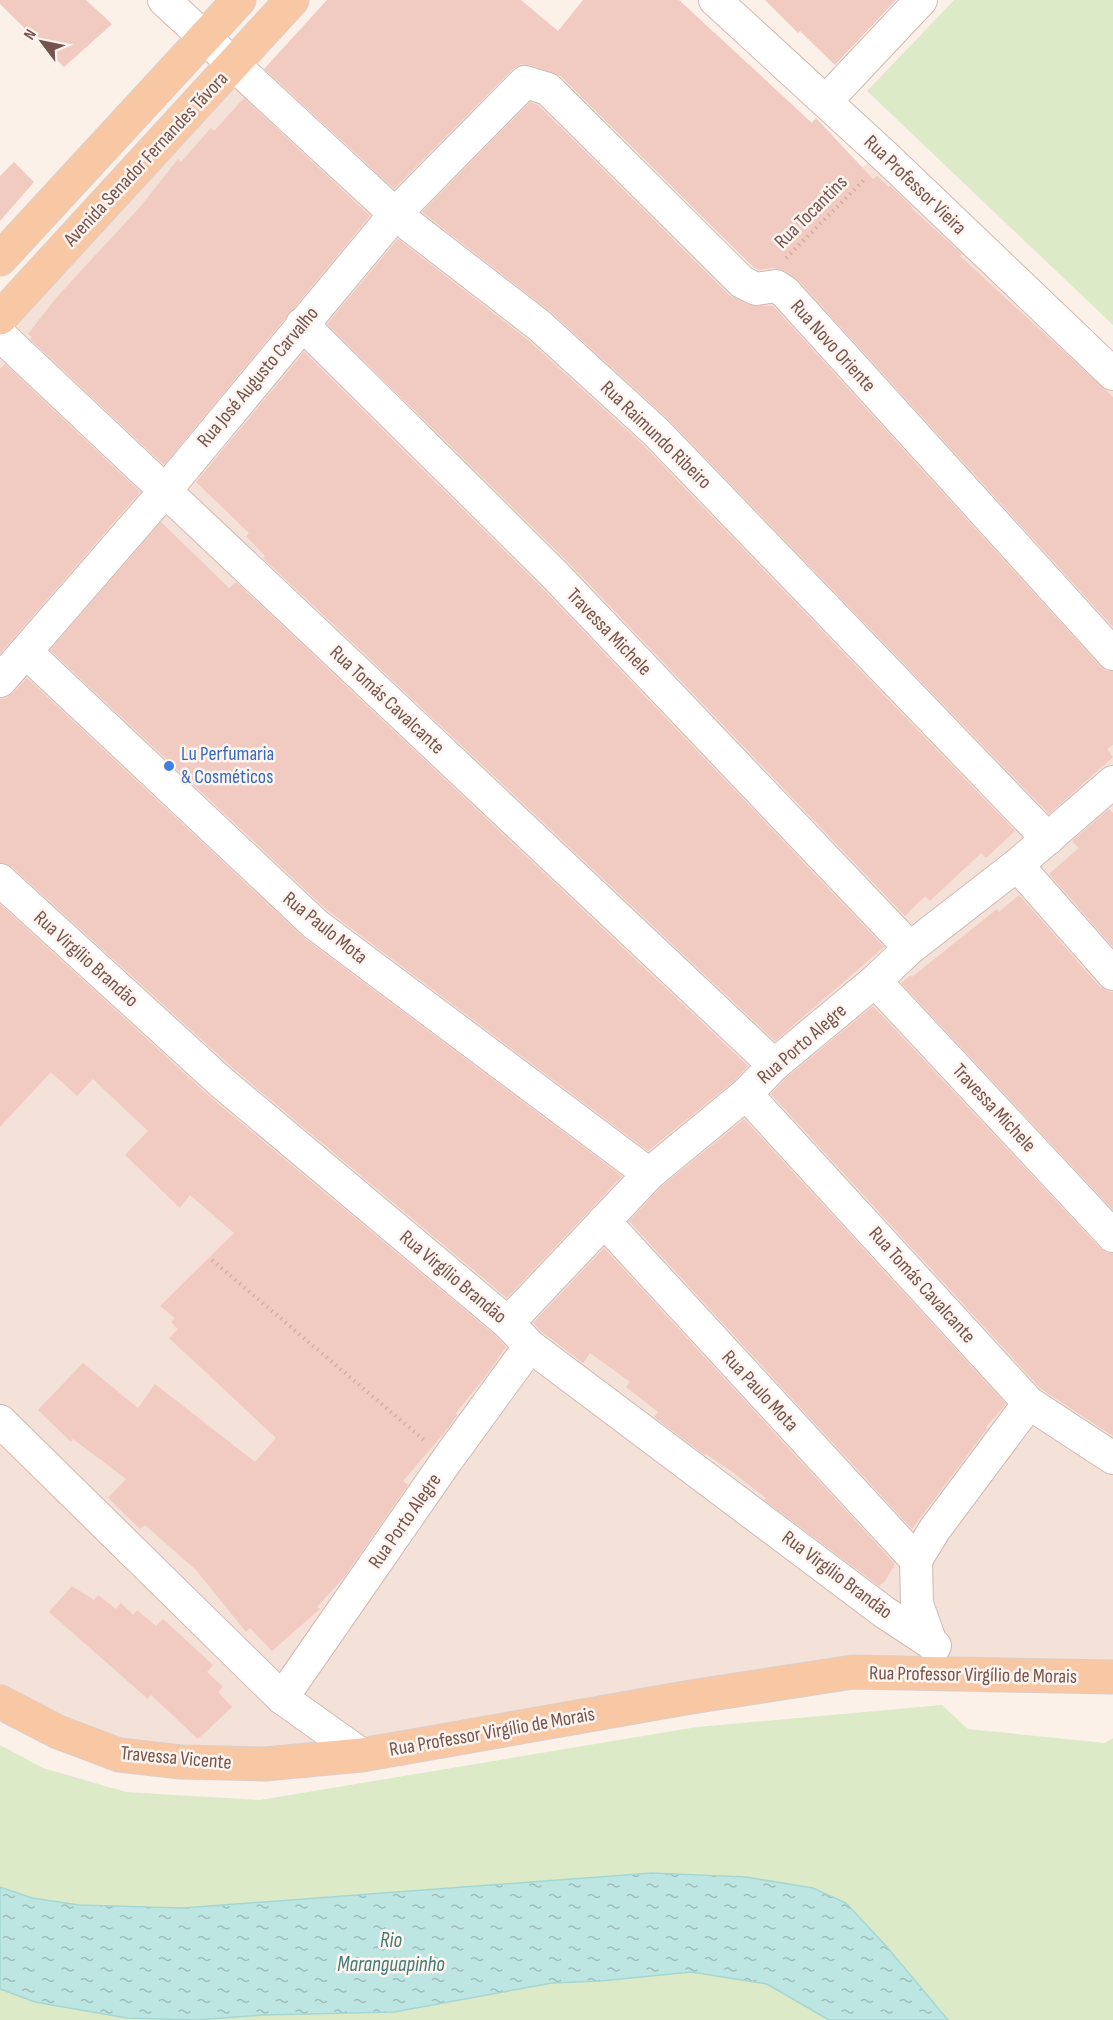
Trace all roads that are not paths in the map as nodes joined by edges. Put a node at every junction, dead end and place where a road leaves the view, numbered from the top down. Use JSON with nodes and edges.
{"nodes":[{"id":1,"x":164,"y":0,"type":"edge"},
{"id":2,"x":239,"y":0,"type":"edge"},
{"id":3,"x":292,"y":0,"type":"edge"},
{"id":4,"x":715,"y":0,"type":"edge"},
{"id":5,"x":921,"y":0,"type":"edge"},
{"id":6,"x":204,"y":37,"type":"junction"},
{"id":7,"x":234,"y":64,"type":"junction"},
{"id":8,"x":826,"y":101,"type":"junction"},
{"id":9,"x":395,"y":214,"type":"junction"},
{"id":10,"x":0,"y":259,"type":"edge"},
{"id":11,"x":756,"y":289,"type":"joint"},
{"id":12,"x":0,"y":318,"type":"edge"},
{"id":13,"x":302,"y":324,"type":"junction"},
{"id":14,"x":0,"y":335,"type":"edge"},
{"id":15,"x":1113,"y":374,"type":"edge"},
{"id":16,"x":165,"y":491,"type":"junction"},
{"id":17,"x":26,"y":652,"type":"junction"},
{"id":18,"x":1113,"y":654,"type":"edge"},
{"id":19,"x":0,"y":681,"type":"edge"},
{"id":20,"x":1113,"y":782,"type":"edge"},
{"id":21,"x":1048,"y":839,"type":"junction"},
{"id":22,"x":1017,"y":865,"type":"junction"},
{"id":23,"x":0,"y":880,"type":"edge"},
{"id":24,"x":910,"y":948,"type":"junction"},
{"id":25,"x":1113,"y":974,"type":"edge"},
{"id":26,"x":875,"y":981,"type":"junction"},
{"id":27,"x":774,"y":1065,"type":"junction"},
{"id":28,"x":746,"y":1094,"type":"junction"},
{"id":29,"x":649,"y":1174,"type":"junction"},
{"id":30,"x":604,"y":1221,"type":"junction"},
{"id":31,"x":1113,"y":1236,"type":"edge"},
{"id":32,"x":508,"y":1323,"type":"junction"},
{"id":33,"x":530,"y":1346,"type":"junction"},
{"id":34,"x":1029,"y":1403,"type":"junction"},
{"id":35,"x":0,"y":1420,"type":"edge"},
{"id":36,"x":1113,"y":1458,"type":"edge"},
{"id":37,"x":916,"y":1560,"type":"junction"},
{"id":38,"x":931,"y":1643,"type":"junction"},
{"id":39,"x":969,"y":1675,"type":"junction"},
{"id":40,"x":1113,"y":1677,"type":"edge"},
{"id":41,"x":282,"y":1698,"type":"junction"},
{"id":42,"x":0,"y":1702,"type":"edge"},
{"id":43,"x":362,"y":1755,"type":"junction"}],
"edges":[{"from":1,"to":6,"type":"street","name":"Rua Raimundo Ribeiro"},
{"from":2,"to":6,"type":"main road","name":"Avenida Senador Fernandes Távora"},
{"from":3,"to":7,"type":"main road","name":"Avenida Senador Fernandes Távora"},
{"from":4,"to":8,"type":"street","name":"Rua Professor Vieira"},
{"from":5,"to":8,"type":"street"},
{"from":6,"to":7,"type":"street","name":"Rua Raimundo Ribeiro"},
{"from":6,"to":10,"type":"main road","name":"Avenida Senador Fernandes Távora"},
{"from":7,"to":9,"type":"street","name":"Rua Raimundo Ribeiro"},
{"from":7,"to":12,"type":"main road","name":"Avenida Senador Fernandes Távora"},
{"from":8,"to":15,"type":"street","name":"Rua Professor Vieira"},
{"from":9,"to":11,"type":"street","name":"Rua José Augusto Carvalho"},
{"from":9,"to":13,"type":"street","name":"Rua José Augusto Carvalho"},
{"from":9,"to":21,"type":"street","name":"Rua Raimundo Ribeiro"},
{"from":11,"to":18,"type":"street","name":"Rua Novo Oriente"},
{"from":13,"to":16,"type":"street","name":"Rua José Augusto Carvalho"},
{"from":13,"to":24,"type":"street","name":"Travessa Michele"},
{"from":14,"to":16,"type":"street","name":"Rua Tomás Cavalcante"},
{"from":16,"to":17,"type":"street","name":"Rua José Augusto Carvalho"},
{"from":16,"to":27,"type":"street","name":"Rua Tomás Cavalcante"},
{"from":17,"to":19,"type":"street","name":"Rua José Augusto Carvalho"},
{"from":17,"to":29,"type":"street","name":"Rua Paulo Mota"},
{"from":20,"to":21,"type":"street","name":"Rua Porto Alegre"},
{"from":21,"to":22,"type":"street","name":"Rua Porto Alegre"},
{"from":22,"to":24,"type":"street","name":"Rua Porto Alegre"},
{"from":22,"to":25,"type":"street"},
{"from":23,"to":32,"type":"street","name":"Rua Virgílio Brandão"},
{"from":24,"to":26,"type":"street","name":"Rua Porto Alegre"},
{"from":26,"to":27,"type":"street","name":"Rua Porto Alegre"},
{"from":26,"to":31,"type":"street","name":"Travessa Michele"},
{"from":27,"to":28,"type":"street","name":"Rua Porto Alegre"},
{"from":28,"to":29,"type":"street","name":"Rua Porto Alegre"},
{"from":28,"to":34,"type":"street","name":"Rua Tomás Cavalcante"},
{"from":29,"to":30,"type":"street","name":"Rua Porto Alegre"},
{"from":30,"to":32,"type":"street","name":"Rua Porto Alegre"},
{"from":30,"to":37,"type":"street","name":"Rua Paulo Mota"},
{"from":32,"to":33,"type":"street","name":"Rua Virgílio Brandão"},
{"from":33,"to":38,"type":"street","name":"Rua Virgílio Brandão"},
{"from":33,"to":41,"type":"street","name":"Rua Porto Alegre"},
{"from":34,"to":36,"type":"street","name":"Rua Tomás Cavalcante"},
{"from":34,"to":37,"type":"street"},
{"from":35,"to":41,"type":"street","name":"Rua Professor Virgílio de Morais"},
{"from":37,"to":38,"type":"street"},
{"from":38,"to":39,"type":"street","name":"Rua Virgílio Brandão"},
{"from":39,"to":40,"type":"main road","name":"Rua Professor Virgílio de Morais"},
{"from":39,"to":43,"type":"main road","name":"Rua Professor Virgílio de Morais"},
{"from":41,"to":43,"type":"street","name":"Rua Professor Virgílio de Morais"},
{"from":42,"to":43,"type":"main road","name":"Travessa Vicente"}]}
